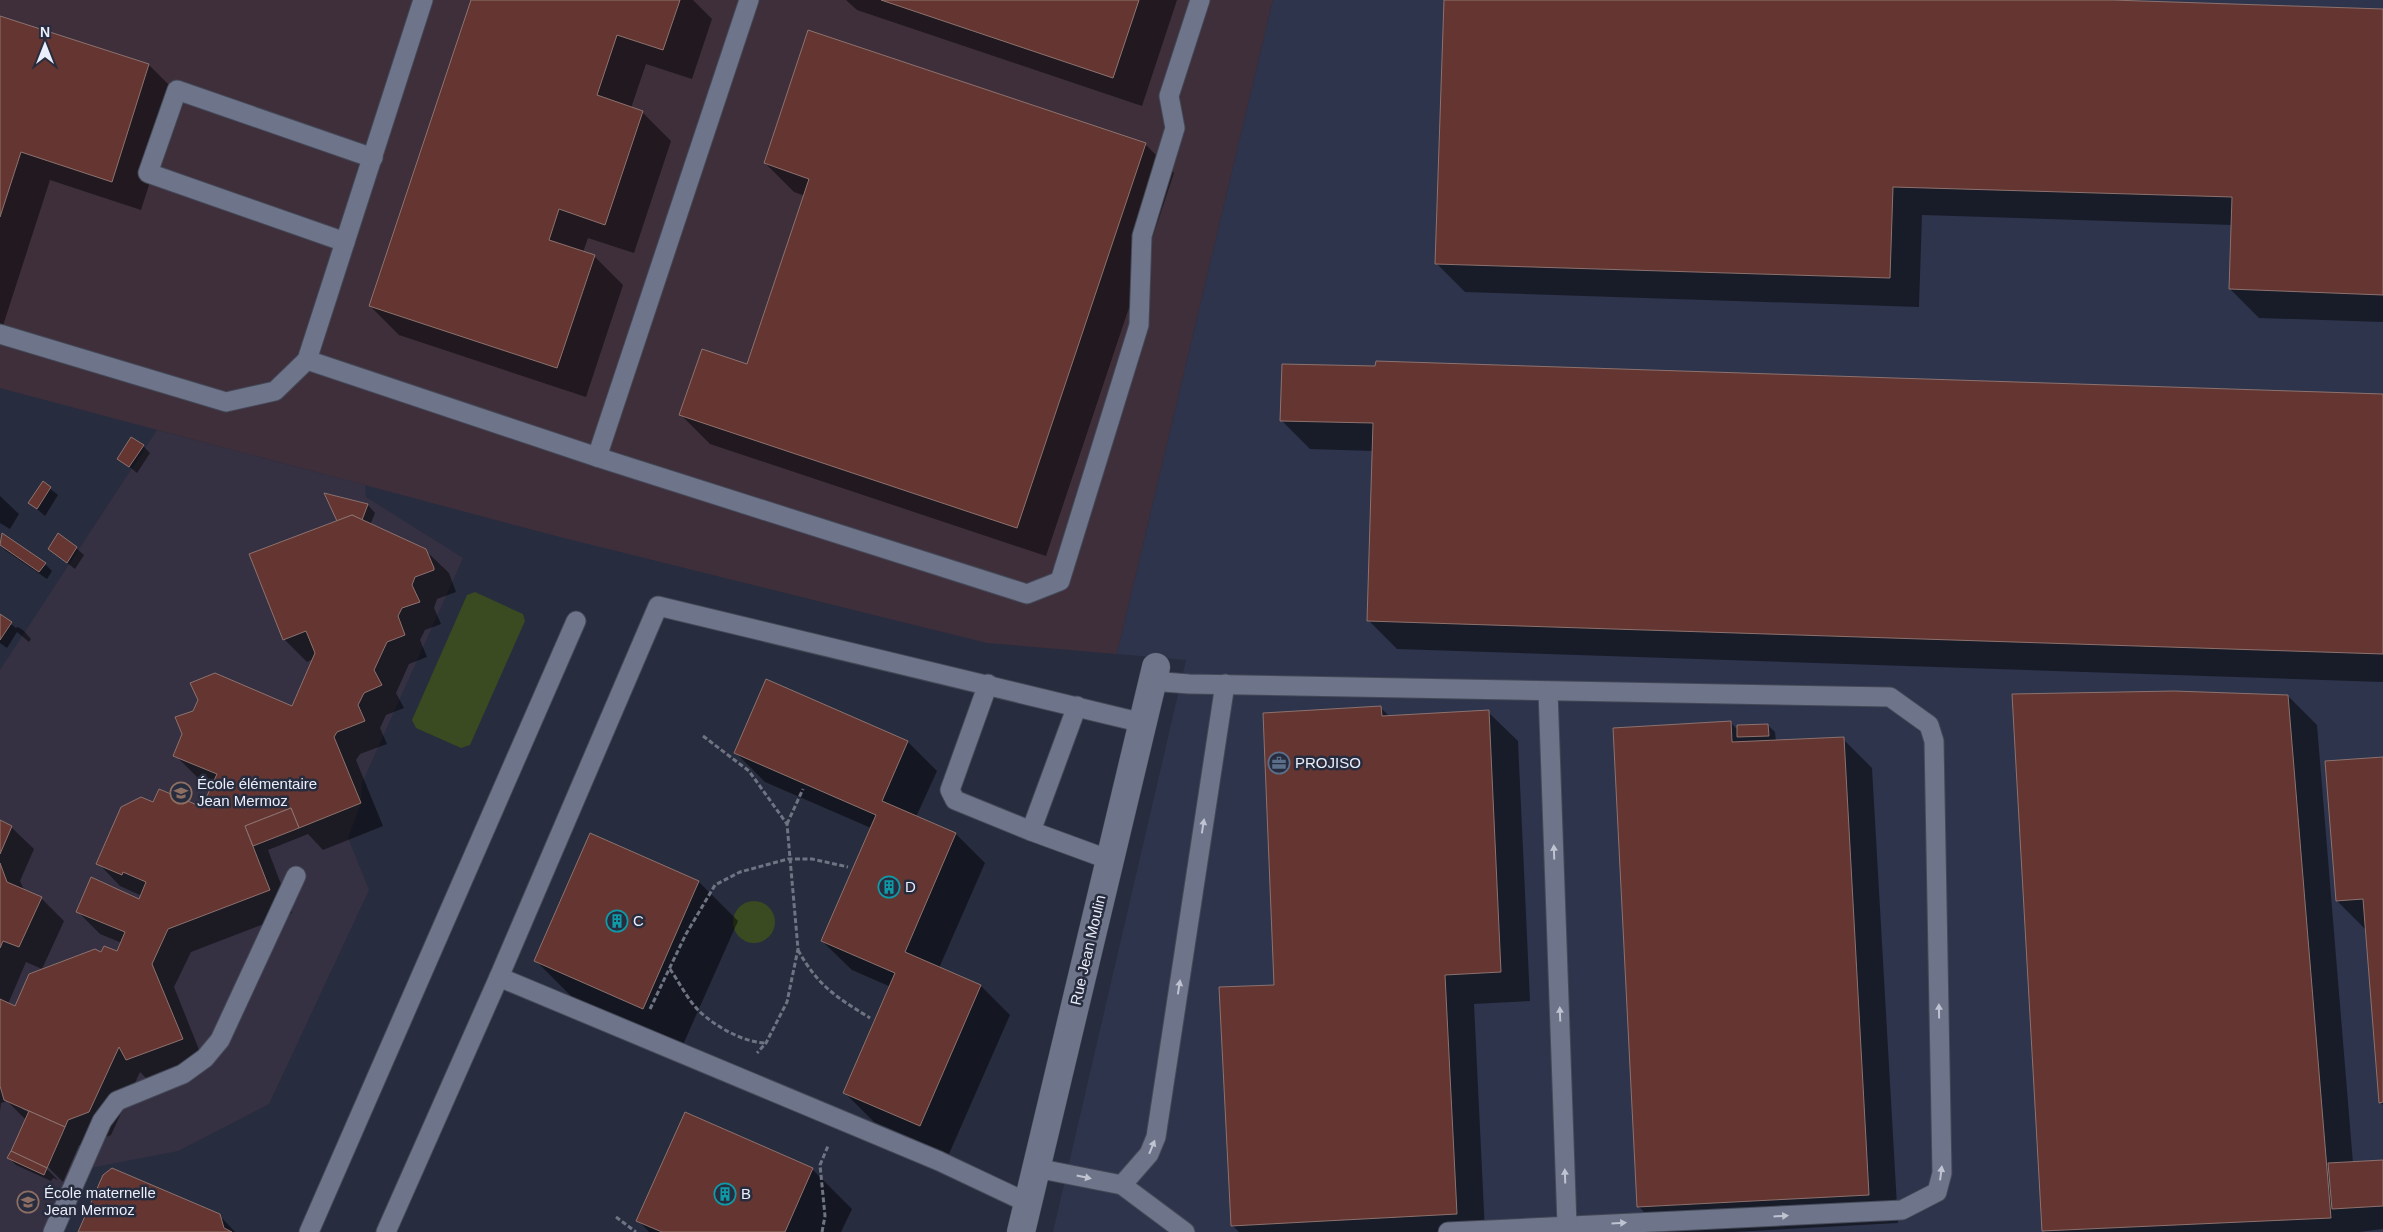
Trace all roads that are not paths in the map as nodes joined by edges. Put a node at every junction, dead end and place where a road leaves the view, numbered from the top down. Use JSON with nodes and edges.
{"nodes":[{"id":1,"x":423,"y":0,"type":"edge"},
{"id":2,"x":749,"y":0,"type":"edge"},
{"id":3,"x":1200,"y":0,"type":"edge"},
{"id":4,"x":372,"y":158,"type":"junction"},
{"id":5,"x":345,"y":242,"type":"junction"},
{"id":6,"x":0,"y":334,"type":"edge"},
{"id":7,"x":307,"y":360,"type":"junction"},
{"id":8,"x":597,"y":457,"type":"junction"},
{"id":9,"x":576,"y":621,"type":"dead end"},
{"id":10,"x":1154,"y":674,"type":"joint"},
{"id":11,"x":988,"y":684,"type":"junction"},
{"id":12,"x":1225,"y":684,"type":"junction"},
{"id":13,"x":1548,"y":691,"type":"junction"},
{"id":14,"x":1077,"y":706,"type":"junction"},
{"id":15,"x":1143,"y":723,"type":"junction"},
{"id":16,"x":1031,"y":831,"type":"junction"},
{"id":17,"x":1110,"y":860,"type":"junction"},
{"id":18,"x":296,"y":876,"type":"dead end"},
{"id":19,"x":499,"y":976,"type":"junction"},
{"id":20,"x":1036,"y":1168,"type":"junction"},
{"id":21,"x":1122,"y":1185,"type":"junction"},
{"id":22,"x":1028,"y":1203,"type":"junction"},
{"id":23,"x":1567,"y":1225,"type":"junction"},
{"id":24,"x":53,"y":1232,"type":"edge"},
{"id":25,"x":310,"y":1232,"type":"edge"},
{"id":26,"x":386,"y":1232,"type":"edge"},
{"id":27,"x":1021,"y":1232,"type":"edge"},
{"id":28,"x":1185,"y":1232,"type":"edge"},
{"id":29,"x":1448,"y":1232,"type":"edge"}],
"edges":[{"from":1,"to":4,"type":"lane"},
{"from":2,"to":8,"type":"lane"},
{"from":3,"to":8,"type":"lane"},
{"from":4,"to":5,"type":"lane"},
{"from":4,"to":5,"type":"lane"},
{"from":5,"to":7,"type":"lane"},
{"from":6,"to":7,"type":"lane"},
{"from":7,"to":8,"type":"lane"},
{"from":9,"to":25,"type":"lane"},
{"from":10,"to":12,"type":"lane"},
{"from":10,"to":15,"type":"street","name":"Rue Jean Moulin"},
{"from":11,"to":14,"type":"lane"},
{"from":11,"to":16,"type":"lane"},
{"from":11,"to":19,"type":"lane"},
{"from":12,"to":13,"type":"lane"},
{"from":21,"to":12,"type":"lane","one_way":true},
{"from":23,"to":13,"type":"lane","one_way":true},
{"from":23,"to":13,"type":"lane","one_way":true},
{"from":14,"to":15,"type":"lane"},
{"from":14,"to":16,"type":"lane"},
{"from":15,"to":17,"type":"street","name":"Rue Jean Moulin"},
{"from":16,"to":17,"type":"lane"},
{"from":17,"to":20,"type":"street","name":"Rue Jean Moulin"},
{"from":18,"to":24,"type":"lane"},
{"from":19,"to":22,"type":"lane"},
{"from":19,"to":26,"type":"lane"},
{"from":20,"to":21,"type":"lane","one_way":true},
{"from":20,"to":22,"type":"street","name":"Rue Jean Moulin"},
{"from":21,"to":28,"type":"lane"},
{"from":22,"to":27,"type":"street","name":"Rue Jean Moulin"},
{"from":23,"to":29,"type":"lane"}]}
